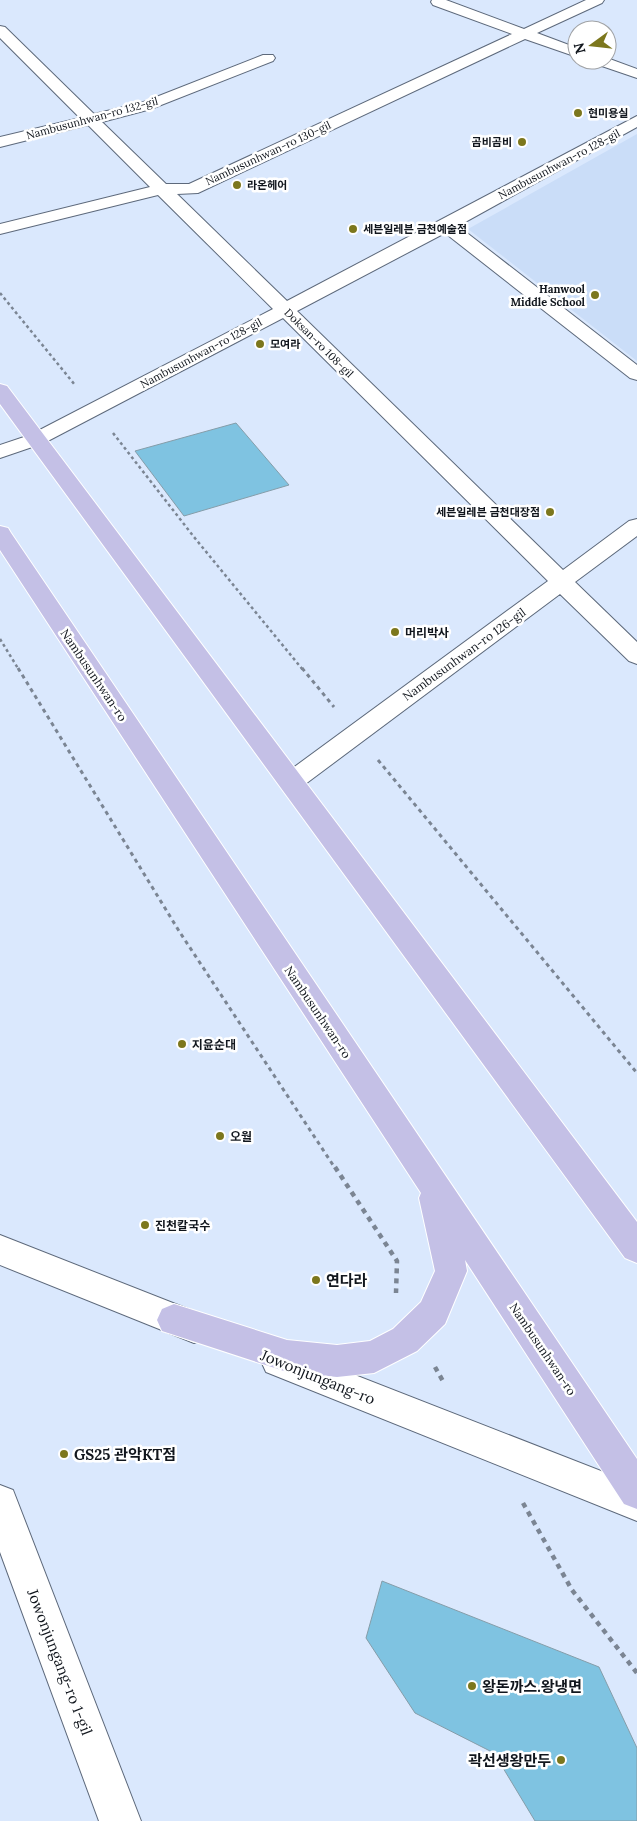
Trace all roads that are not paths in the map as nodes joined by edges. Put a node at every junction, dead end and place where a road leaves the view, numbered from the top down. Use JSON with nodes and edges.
{"nodes":[{"id":1,"x":597,"y":0,"type":"edge"},
{"id":2,"x":438,"y":2,"type":"dead end"},
{"id":3,"x":0,"y":30,"type":"edge"},
{"id":4,"x":523,"y":33,"type":"junction"},
{"id":5,"x":567,"y":49,"type":"edge"},
{"id":6,"x":268,"y":58,"type":"dead end"},
{"id":7,"x":617,"y":67,"type":"edge"},
{"id":8,"x":637,"y":74,"type":"edge"},
{"id":9,"x":92,"y":121,"type":"junction"},
{"id":10,"x":637,"y":121,"type":"edge"},
{"id":11,"x":0,"y":142,"type":"edge"},
{"id":12,"x":162,"y":189,"type":"junction"},
{"id":13,"x":446,"y":225,"type":"junction"},
{"id":14,"x":0,"y":229,"type":"edge"},
{"id":15,"x":284,"y":309,"type":"junction"},
{"id":16,"x":637,"y":374,"type":"edge"},
{"id":17,"x":0,"y":390,"type":"edge"},
{"id":18,"x":37,"y":439,"type":"junction"},
{"id":19,"x":0,"y":452,"type":"edge"},
{"id":20,"x":637,"y":526,"type":"edge"},
{"id":21,"x":0,"y":533,"type":"edge"},
{"id":22,"x":562,"y":582,"type":"junction"},
{"id":23,"x":637,"y":656,"type":"edge"},
{"id":24,"x":291,"y":782,"type":"junction"},
{"id":25,"x":432,"y":1182,"type":"junction"},
{"id":26,"x":637,"y":1248,"type":"edge"},
{"id":27,"x":0,"y":1250,"type":"edge"},
{"id":28,"x":174,"y":1320,"type":"junction"},
{"id":29,"x":637,"y":1491,"type":"edge"},
{"id":30,"x":0,"y":1502,"type":"edge"},
{"id":31,"x":637,"y":1502,"type":"edge"},
{"id":32,"x":120,"y":1821,"type":"edge"}],
"edges":[{"from":1,"to":4,"type":"street","name":"Nambusunhwan-ro 130-gil"},
{"from":2,"to":4,"type":"street"},
{"from":3,"to":9,"type":"street","name":"Doksan-ro 108-gil"},
{"from":4,"to":5,"type":"street"},
{"from":4,"to":12,"type":"street","name":"Nambusunhwan-ro 130-gil"},
{"from":6,"to":9,"type":"street","name":"Nambusunhwan-ro 132-gil"},
{"from":7,"to":8,"type":"street"},
{"from":9,"to":11,"type":"street","name":"Nambusunhwan-ro 132-gil"},
{"from":9,"to":12,"type":"street","name":"Doksan-ro 108-gil"},
{"from":10,"to":13,"type":"street","name":"Nambusunhwan-ro 128-gil"},
{"from":12,"to":14,"type":"street","name":"Nambusunhwan-ro 130-gil"},
{"from":12,"to":15,"type":"street","name":"Doksan-ro 108-gil"},
{"from":13,"to":15,"type":"street","name":"Nambusunhwan-ro 128-gil"},
{"from":13,"to":16,"type":"street"},
{"from":15,"to":18,"type":"street","name":"Nambusunhwan-ro 128-gil"},
{"from":15,"to":22,"type":"street","name":"Doksan-ro 108-gil"},
{"from":17,"to":18,"type":"main road"},
{"from":18,"to":19,"type":"street","name":"Nambusunhwan-ro 128-gil"},
{"from":18,"to":24,"type":"main road"},
{"from":20,"to":22,"type":"street","name":"Nambusunhwan-ro 126-gil"},
{"from":21,"to":25,"type":"main road","name":"Nambusunhwan-ro"},
{"from":22,"to":23,"type":"street","name":"Doksan-ro 108-gil"},
{"from":22,"to":24,"type":"street","name":"Nambusunhwan-ro 126-gil"},
{"from":24,"to":26,"type":"main road"},
{"from":25,"to":28,"type":"main road"},
{"from":25,"to":29,"type":"main road","name":"Nambusunhwan-ro"},
{"from":27,"to":28,"type":"street","name":"Jowonjungang-ro"},
{"from":28,"to":31,"type":"street","name":"Jowonjungang-ro"},
{"from":30,"to":32,"type":"street","name":"Jowonjungang-ro 1-gil"}]}
